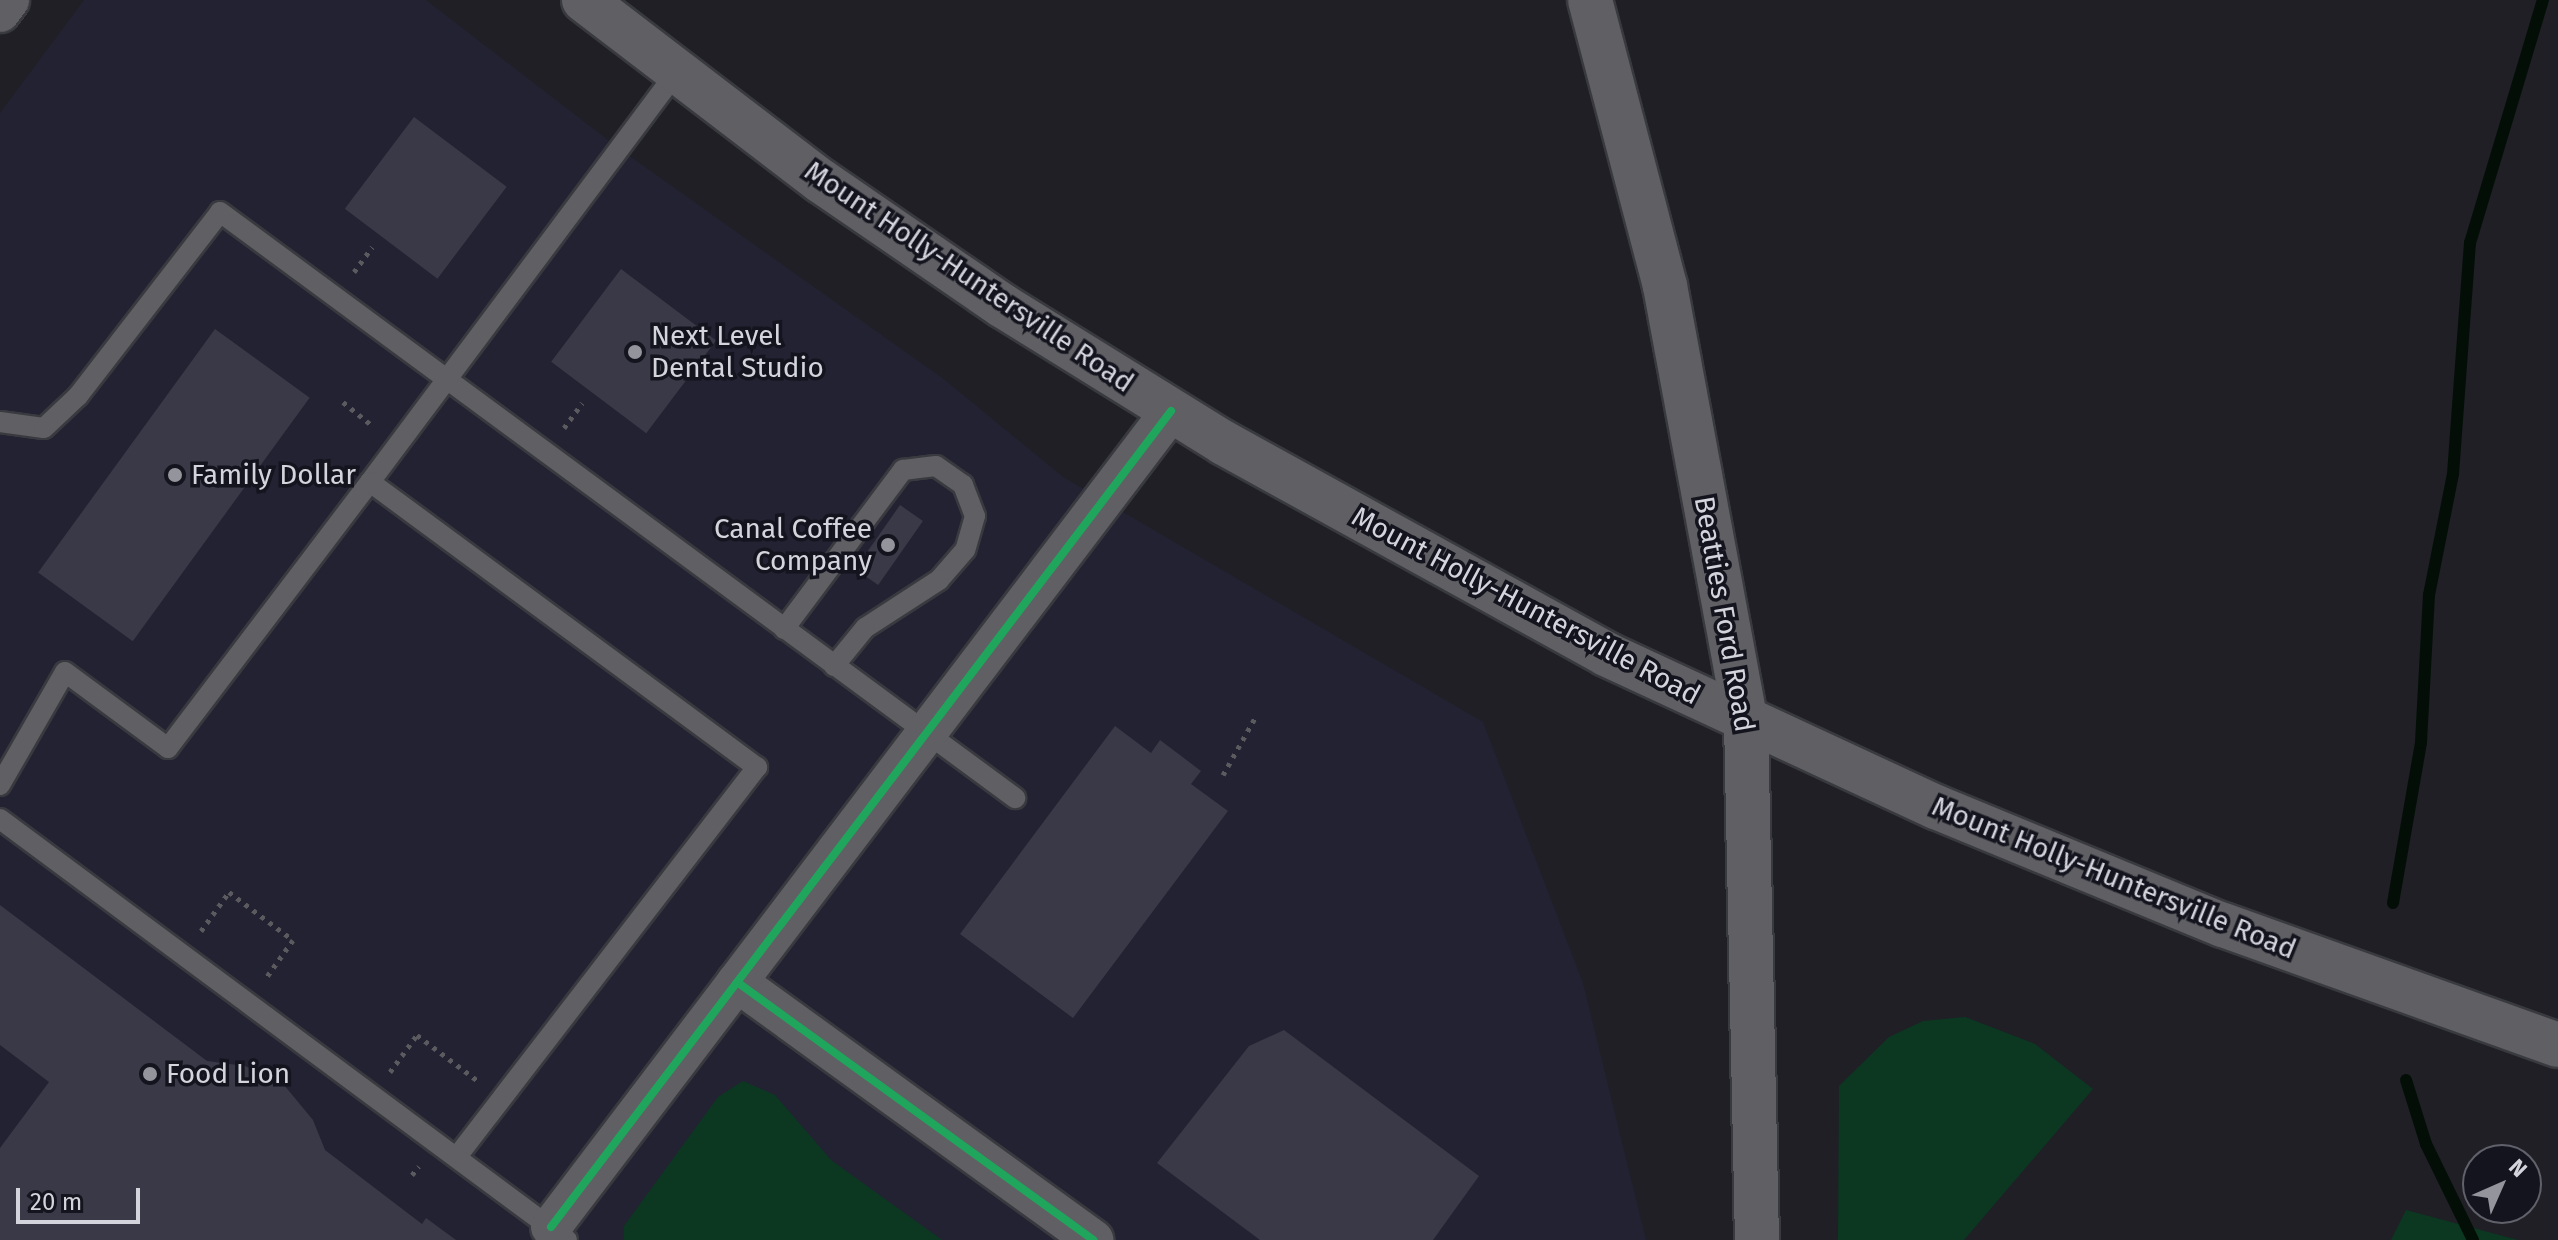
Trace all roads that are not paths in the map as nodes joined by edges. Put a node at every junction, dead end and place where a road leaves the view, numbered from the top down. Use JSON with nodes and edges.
{"nodes":[{"id":1,"x":9,"y":0,"type":"edge"},
{"id":2,"x":584,"y":0,"type":"edge"},
{"id":3,"x":1590,"y":0,"type":"edge"},
{"id":4,"x":0,"y":12,"type":"edge"},
{"id":5,"x":676,"y":73,"type":"junction"},
{"id":6,"x":448,"y":383,"type":"junction"},
{"id":7,"x":1171,"y":411,"type":"junction"},
{"id":8,"x":0,"y":422,"type":"edge"},
{"id":9,"x":370,"y":482,"type":"junction"},
{"id":10,"x":784,"y":629,"type":"junction"},
{"id":11,"x":834,"y":666,"type":"junction"},
{"id":12,"x":1746,"y":721,"type":"junction"},
{"id":13,"x":924,"y":732,"type":"junction"},
{"id":14,"x":0,"y":785,"type":"edge"},
{"id":15,"x":1015,"y":798,"type":"dead end"},
{"id":16,"x":0,"y":819,"type":"edge"},
{"id":17,"x":737,"y":982,"type":"junction"},
{"id":18,"x":2558,"y":1045,"type":"edge"},
{"id":19,"x":457,"y":1157,"type":"junction"},
{"id":20,"x":559,"y":1233,"type":"edge"},
{"id":21,"x":1093,"y":1240,"type":"edge"},
{"id":22,"x":1757,"y":1240,"type":"edge"}],
"edges":[{"from":1,"to":4,"type":"street"},
{"from":2,"to":5,"type":"main road","name":"Mount Holly-Huntersville Road"},
{"from":3,"to":12,"type":"main road","name":"Beatties Ford Road"},
{"from":5,"to":6,"type":"lane"},
{"from":5,"to":7,"type":"main road","name":"Mount Holly-Huntersville Road"},
{"from":6,"to":8,"type":"lane"},
{"from":6,"to":9,"type":"lane"},
{"from":6,"to":10,"type":"lane"},
{"from":7,"to":12,"type":"main road","name":"Mount Holly-Huntersville Road"},
{"from":7,"to":13,"type":"street"},
{"from":9,"to":14,"type":"lane"},
{"from":9,"to":19,"type":"lane"},
{"from":10,"to":11,"type":"lane"},
{"from":10,"to":11,"type":"lane"},
{"from":11,"to":13,"type":"lane"},
{"from":12,"to":18,"type":"main road","name":"Mount Holly-Huntersville Road"},
{"from":12,"to":22,"type":"main road","name":"Beatties Ford Road"},
{"from":13,"to":15,"type":"lane"},
{"from":13,"to":17,"type":"street"},
{"from":16,"to":19,"type":"lane"},
{"from":17,"to":20,"type":"street"},
{"from":17,"to":21,"type":"street"},
{"from":19,"to":20,"type":"lane"}]}
